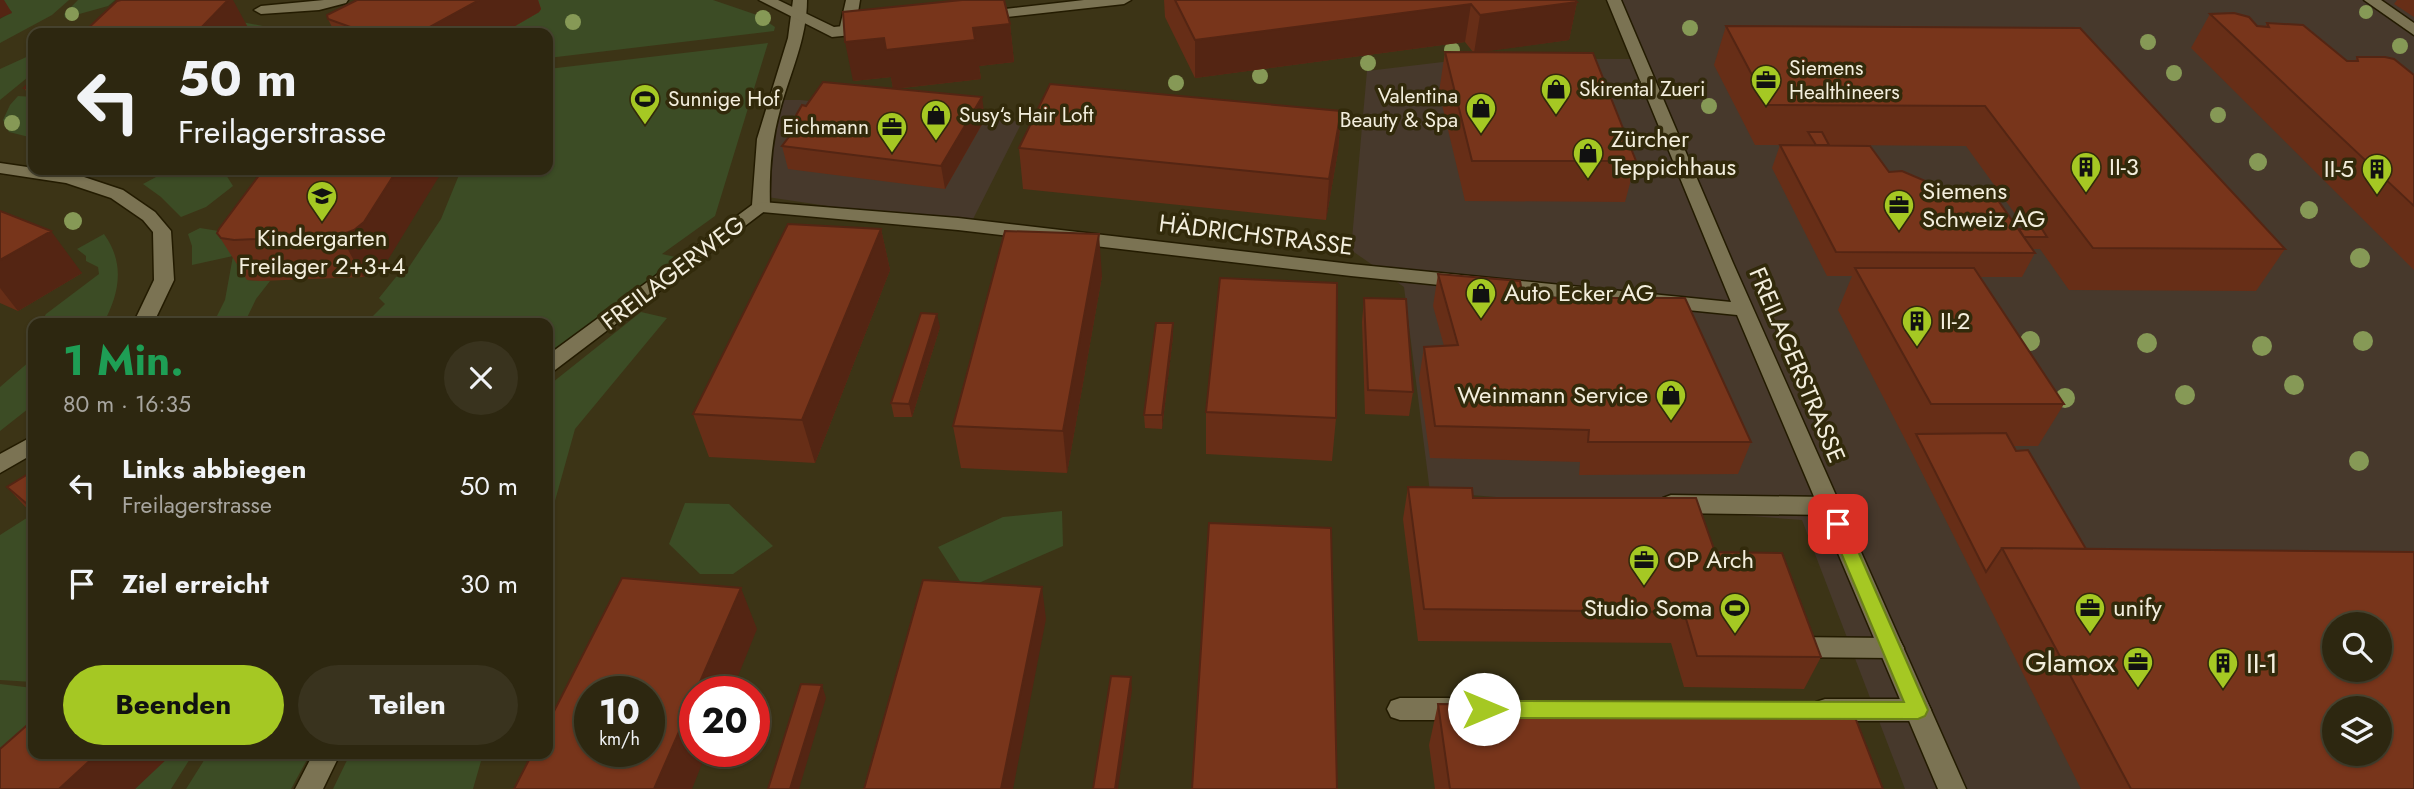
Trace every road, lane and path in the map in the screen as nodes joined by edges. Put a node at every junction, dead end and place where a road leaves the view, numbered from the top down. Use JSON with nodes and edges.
{"nodes":[{"id":1,"x":341,"y":0,"type":"edge"},
{"id":2,"x":766,"y":0,"type":"edge"},
{"id":3,"x":800,"y":0,"type":"edge"},
{"id":4,"x":853,"y":0,"type":"edge"},
{"id":5,"x":1124,"y":0,"type":"edge"},
{"id":6,"x":1614,"y":0,"type":"edge"},
{"id":7,"x":2371,"y":0,"type":"edge"},
{"id":8,"x":261,"y":10,"type":"dead end"},
{"id":9,"x":971,"y":17,"type":"edge"},
{"id":10,"x":801,"y":18,"type":"junction"},
{"id":11,"x":888,"y":27,"type":"edge"},
{"id":12,"x":2414,"y":30,"type":"edge"},
{"id":13,"x":847,"y":31,"type":"junction"},
{"id":14,"x":0,"y":168,"type":"edge"},
{"id":15,"x":28,"y":172,"type":"edge"},
{"id":16,"x":48,"y":175,"type":"edge"},
{"id":17,"x":761,"y":207,"type":"junction"},
{"id":18,"x":1746,"y":310,"type":"junction"},
{"id":19,"x":146,"y":318,"type":"edge"},
{"id":20,"x":553,"y":361,"type":"edge"},
{"id":21,"x":28,"y":447,"type":"edge"},
{"id":22,"x":0,"y":465,"type":"edge"},
{"id":23,"x":1654,"y":504,"type":"edge"},
{"id":24,"x":1829,"y":506,"type":"junction"},
{"id":25,"x":1788,"y":646,"type":"edge"},
{"id":26,"x":1891,"y":648,"type":"junction"},
{"id":27,"x":1401,"y":709,"type":"dead end"},
{"id":28,"x":1484,"y":709,"type":"edge"},
{"id":29,"x":1805,"y":710,"type":"edge"},
{"id":30,"x":1918,"y":710,"type":"junction"},
{"id":31,"x":324,"y":759,"type":"edge"},
{"id":32,"x":309,"y":789,"type":"edge"},
{"id":33,"x":1952,"y":789,"type":"edge"}],
"edges":[{"from":1,"to":8,"type":"street"},
{"from":2,"to":10,"type":"street"},
{"from":3,"to":10,"type":"street","name":"FREILAGERWEG"},
{"from":4,"to":13,"type":"street"},
{"from":5,"to":9,"type":"street"},
{"from":6,"to":18,"type":"street","name":"FREILAGERSTRASSE"},
{"from":7,"to":12,"type":"street"},
{"from":10,"to":13,"type":"street"},
{"from":10,"to":17,"type":"street","name":"FREILAGERWEG"},
{"from":11,"to":13,"type":"street"},
{"from":14,"to":15,"type":"street"},
{"from":16,"to":19,"type":"street"},
{"from":17,"to":18,"type":"street","name":"HÄDRICHSTRASSE"},
{"from":17,"to":20,"type":"street","name":"FREILAGERWEG"},
{"from":18,"to":24,"type":"street","name":"FREILAGERSTRASSE"},
{"from":21,"to":22,"type":"street"},
{"from":23,"to":24,"type":"street"},
{"from":24,"to":26,"type":"street","name":"FREILAGERSTRASSE"},
{"from":25,"to":26,"type":"street"},
{"from":26,"to":30,"type":"street","name":"FREILAGERSTRASSE"},
{"from":27,"to":28,"type":"street"},
{"from":29,"to":30,"type":"street"},
{"from":30,"to":33,"type":"street","name":"FREILAGERSTRASSE"},
{"from":31,"to":32,"type":"street"}]}
